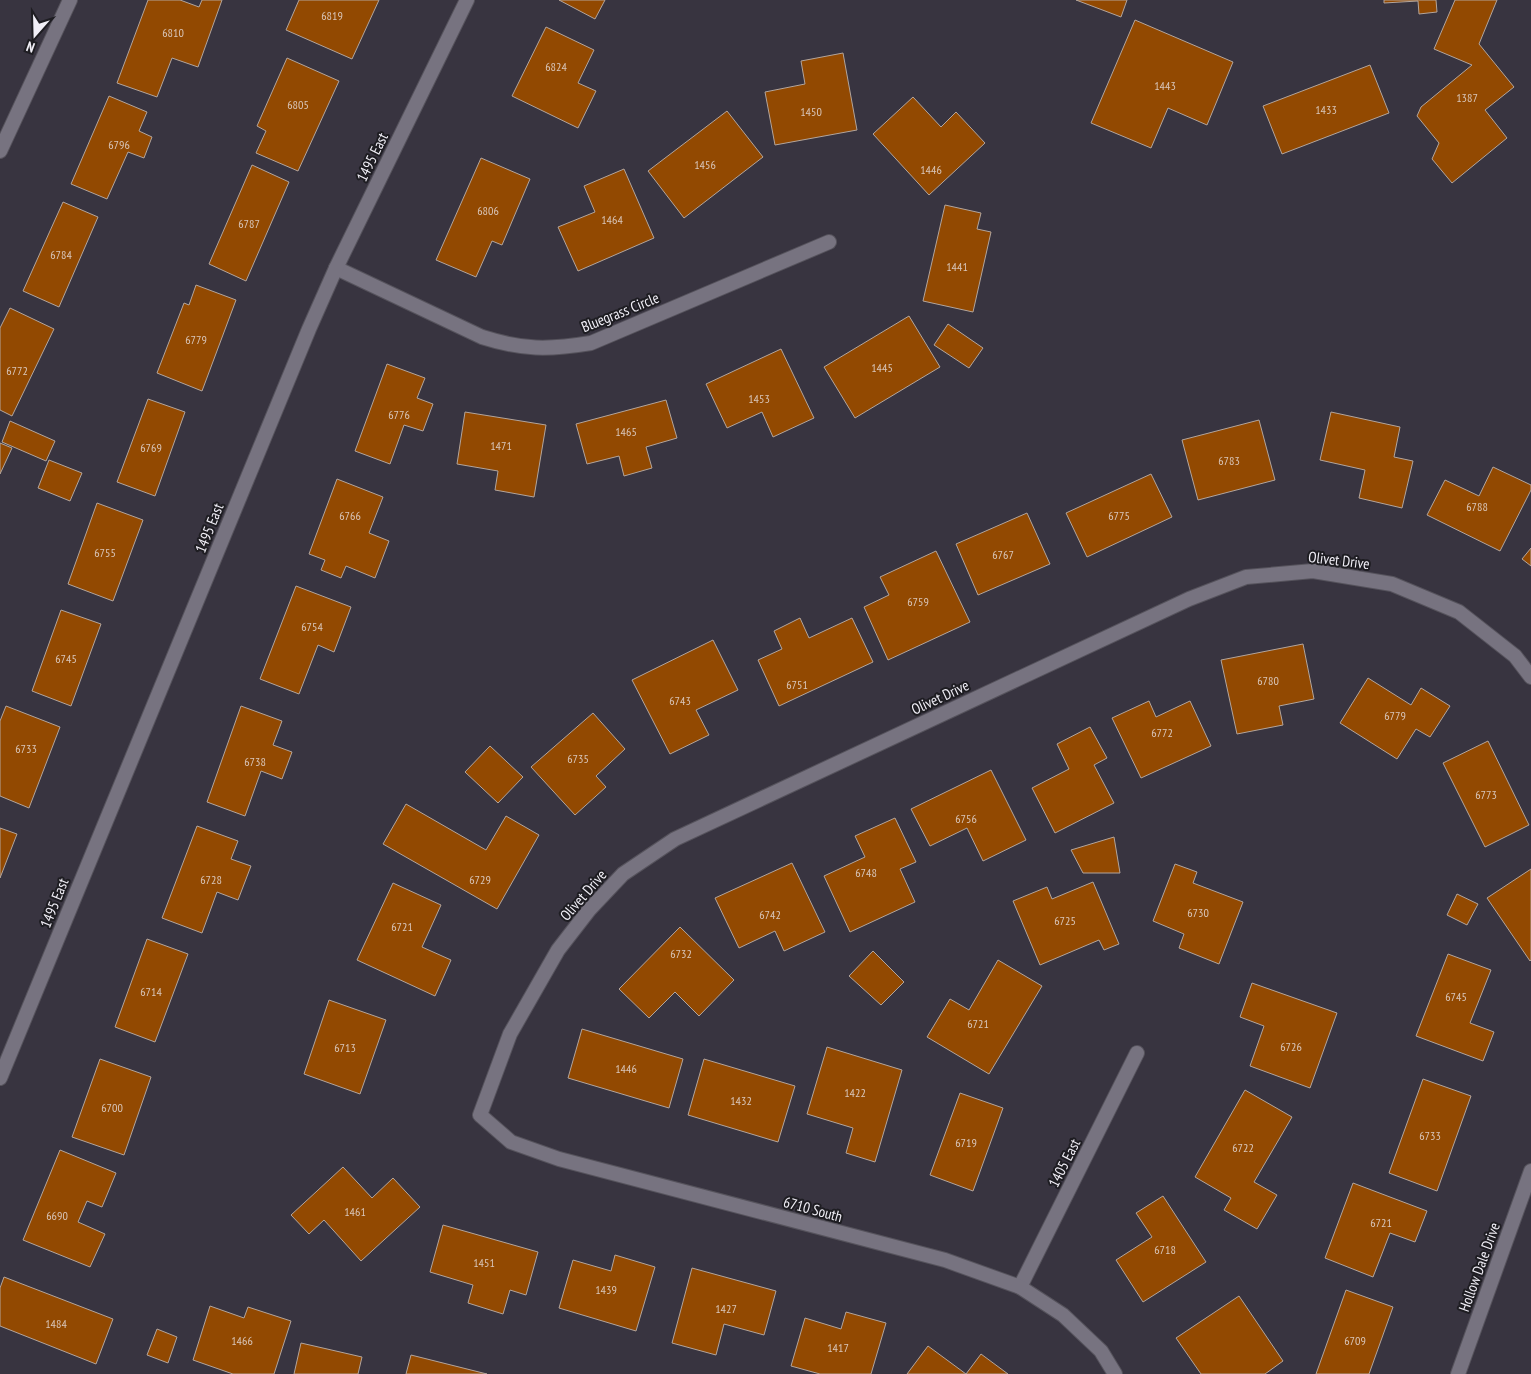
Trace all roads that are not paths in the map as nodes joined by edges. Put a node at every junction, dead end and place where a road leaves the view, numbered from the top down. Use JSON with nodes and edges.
{"nodes":[{"id":1,"x":70,"y":0,"type":"edge"},
{"id":2,"x":467,"y":0,"type":"edge"},
{"id":3,"x":0,"y":151,"type":"edge"},
{"id":4,"x":829,"y":242,"type":"dead end"},
{"id":5,"x":336,"y":268,"type":"junction"},
{"id":6,"x":1531,"y":677,"type":"edge"},
{"id":7,"x":1137,"y":1053,"type":"dead end"},
{"id":8,"x":0,"y":1078,"type":"edge"},
{"id":9,"x":480,"y":1115,"type":"joint"},
{"id":10,"x":1531,"y":1171,"type":"edge"},
{"id":11,"x":1020,"y":1287,"type":"junction"},
{"id":12,"x":1115,"y":1374,"type":"edge"},
{"id":13,"x":1458,"y":1374,"type":"edge"}],
"edges":[{"from":1,"to":3,"type":"street"},
{"from":2,"to":5,"type":"street","name":"1495 East"},
{"from":4,"to":5,"type":"street","name":"Bluegrass Circle"},
{"from":5,"to":8,"type":"street","name":"1495 East"},
{"from":6,"to":9,"type":"street","name":"Olivet Drive"},
{"from":7,"to":11,"type":"street","name":"1405 East"},
{"from":9,"to":11,"type":"street","name":"6710 South"},
{"from":10,"to":13,"type":"street","name":"Hollow Dale Drive"},
{"from":11,"to":12,"type":"street","name":"6710 South"}]}
